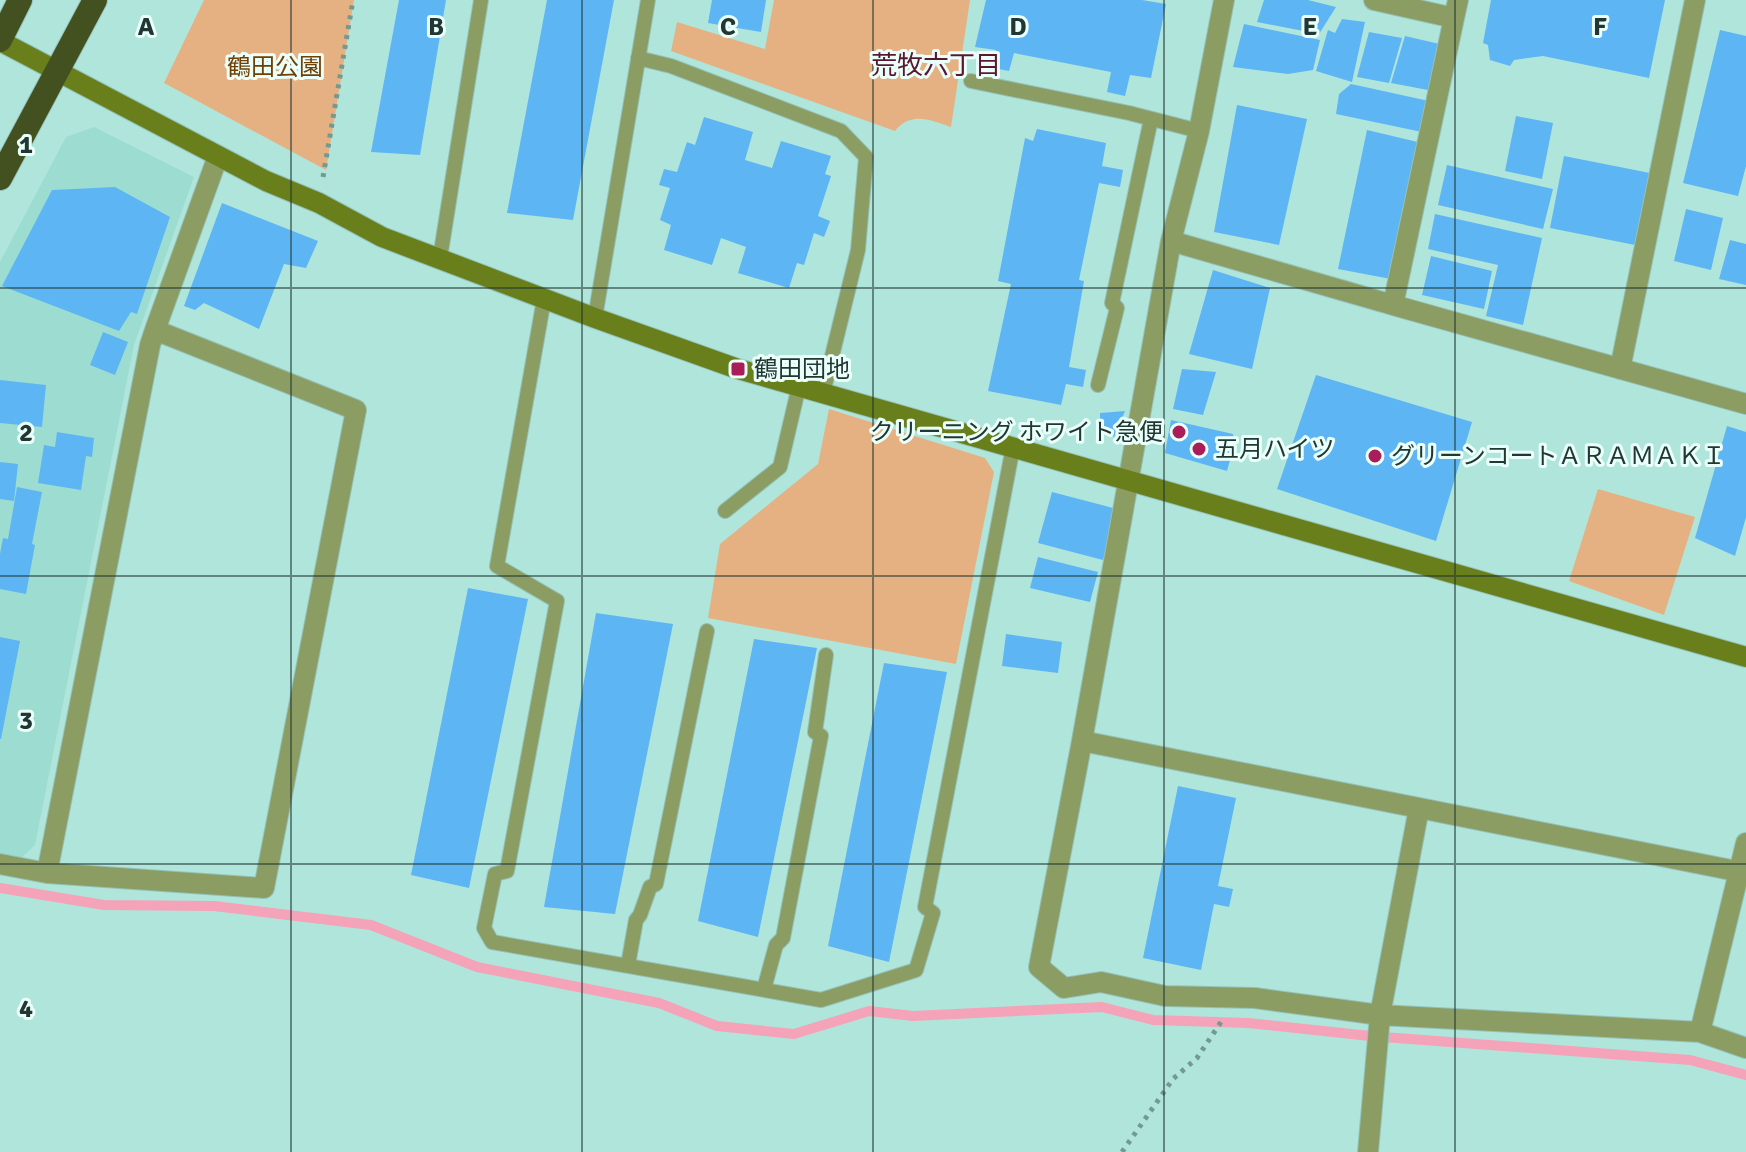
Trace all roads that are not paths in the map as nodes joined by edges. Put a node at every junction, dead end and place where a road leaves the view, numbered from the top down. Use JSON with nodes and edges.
{"nodes":[{"id":1,"x":20,"y":0,"type":"edge"},
{"id":2,"x":95,"y":0,"type":"edge"},
{"id":3,"x":481,"y":0,"type":"edge"},
{"id":4,"x":648,"y":0,"type":"edge"},
{"id":5,"x":1224,"y":0,"type":"edge"},
{"id":6,"x":1374,"y":0,"type":"edge"},
{"id":7,"x":1695,"y":0,"type":"edge"},
{"id":8,"x":1456,"y":9,"type":"edge"},
{"id":9,"x":0,"y":41,"type":"edge"},
{"id":10,"x":638,"y":58,"type":"junction"},
{"id":11,"x":58,"y":71,"type":"junction"},
{"id":12,"x":971,"y":81,"type":"dead end"},
{"id":13,"x":1151,"y":119,"type":"junction"},
{"id":14,"x":1199,"y":131,"type":"junction"},
{"id":15,"x":218,"y":156,"type":"junction"},
{"id":16,"x":0,"y":178,"type":"edge"},
{"id":17,"x":1171,"y":241,"type":"junction"},
{"id":18,"x":440,"y":258,"type":"junction"},
{"id":19,"x":544,"y":299,"type":"junction"},
{"id":20,"x":1393,"y":305,"type":"junction"},
{"id":21,"x":595,"y":318,"type":"junction"},
{"id":22,"x":155,"y":330,"type":"junction"},
{"id":23,"x":1620,"y":369,"type":"junction"},
{"id":24,"x":1098,"y":385,"type":"dead end"},
{"id":25,"x":799,"y":386,"type":"junction"},
{"id":26,"x":823,"y":393,"type":"junction"},
{"id":27,"x":1746,"y":404,"type":"edge"},
{"id":28,"x":1013,"y":447,"type":"junction"},
{"id":29,"x":1129,"y":480,"type":"junction"},
{"id":30,"x":725,"y":511,"type":"dead end"},
{"id":31,"x":707,"y":631,"type":"dead end"},
{"id":32,"x":826,"y":655,"type":"dead end"},
{"id":33,"x":1746,"y":657,"type":"edge"},
{"id":34,"x":1082,"y":741,"type":"junction"},
{"id":35,"x":1419,"y":808,"type":"junction"},
{"id":36,"x":1746,"y":843,"type":"edge"},
{"id":37,"x":0,"y":864,"type":"edge"},
{"id":38,"x":1743,"y":872,"type":"edge"},
{"id":39,"x":47,"y":873,"type":"junction"},
{"id":40,"x":628,"y":965,"type":"junction"},
{"id":41,"x":764,"y":989,"type":"junction"},
{"id":42,"x":1380,"y":1015,"type":"junction"},
{"id":43,"x":1701,"y":1032,"type":"junction"},
{"id":44,"x":1746,"y":1048,"type":"edge"},
{"id":45,"x":1368,"y":1152,"type":"edge"}],
"edges":[{"from":1,"to":9,"type":"highway"},
{"from":2,"to":11,"type":"highway"},
{"from":3,"to":18,"type":"lane"},
{"from":4,"to":10,"type":"lane"},
{"from":5,"to":14,"type":"street"},
{"from":6,"to":8,"type":"street"},
{"from":7,"to":23,"type":"street"},
{"from":8,"to":20,"type":"street"},
{"from":9,"to":11,"type":"street"},
{"from":10,"to":21,"type":"lane"},
{"from":10,"to":26,"type":"lane"},
{"from":11,"to":15,"type":"street"},
{"from":11,"to":16,"type":"highway"},
{"from":12,"to":13,"type":"lane"},
{"from":13,"to":14,"type":"lane"},
{"from":13,"to":24,"type":"lane"},
{"from":14,"to":17,"type":"street"},
{"from":15,"to":18,"type":"street"},
{"from":15,"to":22,"type":"street"},
{"from":17,"to":20,"type":"street"},
{"from":17,"to":29,"type":"street"},
{"from":18,"to":19,"type":"street"},
{"from":19,"to":21,"type":"street"},
{"from":19,"to":40,"type":"lane"},
{"from":20,"to":23,"type":"street"},
{"from":21,"to":25,"type":"street"},
{"from":22,"to":39,"type":"street"},
{"from":22,"to":39,"type":"street"},
{"from":23,"to":27,"type":"street"},
{"from":25,"to":26,"type":"street"},
{"from":25,"to":30,"type":"lane"},
{"from":26,"to":28,"type":"street"},
{"from":28,"to":29,"type":"street"},
{"from":28,"to":41,"type":"lane"},
{"from":29,"to":33,"type":"street"},
{"from":29,"to":34,"type":"street"},
{"from":31,"to":40,"type":"lane"},
{"from":32,"to":41,"type":"lane"},
{"from":34,"to":35,"type":"street"},
{"from":34,"to":42,"type":"street"},
{"from":35,"to":38,"type":"street"},
{"from":35,"to":42,"type":"street"},
{"from":36,"to":38,"type":"street"},
{"from":37,"to":39,"type":"street"},
{"from":38,"to":43,"type":"street"},
{"from":40,"to":41,"type":"lane"},
{"from":42,"to":43,"type":"street"},
{"from":42,"to":45,"type":"street"},
{"from":43,"to":44,"type":"street"}]}
